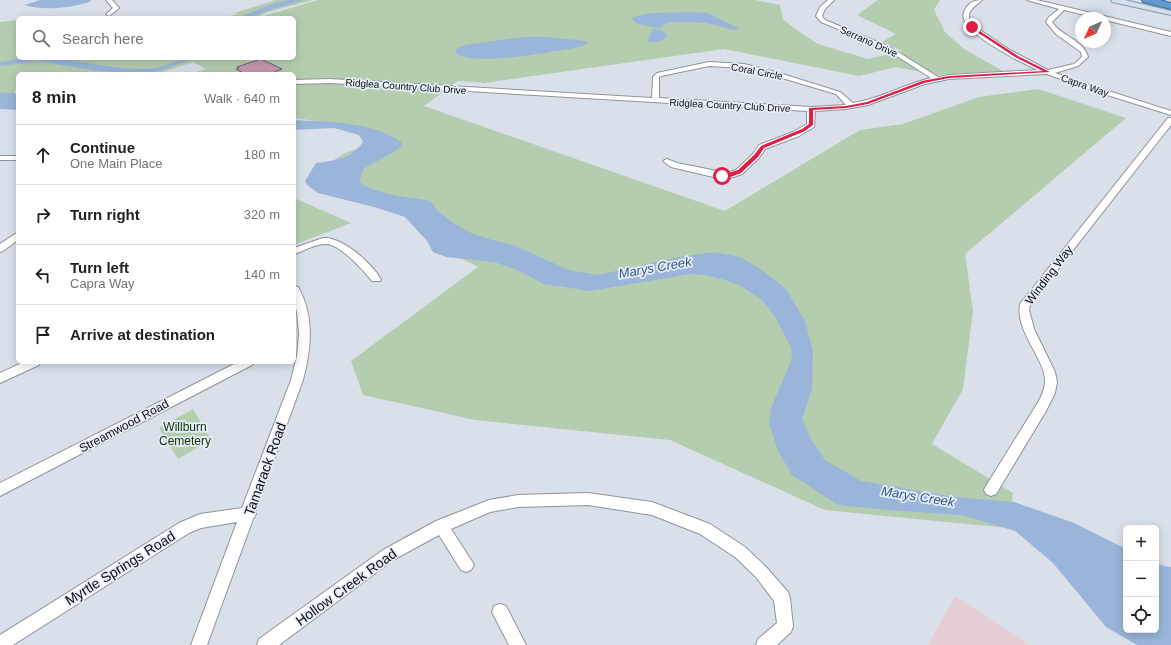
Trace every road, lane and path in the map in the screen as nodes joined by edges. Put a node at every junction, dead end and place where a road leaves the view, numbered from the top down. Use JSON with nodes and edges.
{"nodes":[{"id":1,"x":109,"y":0,"type":"edge"},
{"id":2,"x":820,"y":0,"type":"edge"},
{"id":3,"x":979,"y":0,"type":"edge"},
{"id":4,"x":1030,"y":0,"type":"edge"},
{"id":5,"x":1115,"y":0,"type":"edge"},
{"id":6,"x":1147,"y":0,"type":"edge"},
{"id":7,"x":1156,"y":0,"type":"edge"},
{"id":8,"x":829,"y":1,"type":"edge"},
{"id":9,"x":1171,"y":5,"type":"edge"},
{"id":10,"x":1062,"y":9,"type":"junction"},
{"id":11,"x":1076,"y":12,"type":"edge"},
{"id":12,"x":1171,"y":13,"type":"edge"},
{"id":13,"x":109,"y":14,"type":"dead end"},
{"id":14,"x":1111,"y":19,"type":"edge"},
{"id":15,"x":1171,"y":34,"type":"edge"},
{"id":16,"x":1048,"y":72,"type":"junction"},
{"id":17,"x":937,"y":79,"type":"junction"},
{"id":18,"x":296,"y":82,"type":"edge"},
{"id":19,"x":655,"y":101,"type":"junction"},
{"id":20,"x":852,"y":106,"type":"junction"},
{"id":21,"x":811,"y":109,"type":"junction"},
{"id":22,"x":1171,"y":113,"type":"edge"},
{"id":23,"x":1171,"y":120,"type":"edge"},
{"id":24,"x":0,"y":158,"type":"edge"},
{"id":25,"x":16,"y":158,"type":"edge"},
{"id":26,"x":667,"y":162,"type":"dead end"},
{"id":27,"x":16,"y":237,"type":"edge"},
{"id":28,"x":0,"y":249,"type":"edge"},
{"id":29,"x":296,"y":250,"type":"edge"},
{"id":30,"x":376,"y":280,"type":"dead end"},
{"id":31,"x":296,"y":294,"type":"edge"},
{"id":32,"x":299,"y":351,"type":"edge"},
{"id":33,"x":31,"y":364,"type":"edge"},
{"id":34,"x":244,"y":364,"type":"edge"},
{"id":35,"x":0,"y":378,"type":"edge"},
{"id":36,"x":0,"y":490,"type":"edge"},
{"id":37,"x":991,"y":490,"type":"dead end"},
{"id":38,"x":248,"y":514,"type":"junction"},
{"id":39,"x":441,"y":526,"type":"junction"},
{"id":40,"x":466,"y":565,"type":"dead end"},
{"id":41,"x":500,"y":612,"type":"dead end"},
{"id":42,"x":0,"y":644,"type":"edge"},
{"id":43,"x":199,"y":645,"type":"edge"},
{"id":44,"x":265,"y":645,"type":"edge"},
{"id":45,"x":518,"y":645,"type":"edge"},
{"id":46,"x":764,"y":645,"type":"edge"}],
"edges":[{"from":1,"to":13,"type":"street"},
{"from":2,"to":8,"type":"street"},
{"from":3,"to":16,"type":"street","name":"Capra Way"},
{"from":4,"to":10,"type":"street"},
{"from":5,"to":12,"type":"street"},
{"from":6,"to":9,"type":"highway"},
{"from":7,"to":9,"type":"highway"},
{"from":8,"to":17,"type":"street","name":"Serrano Drive"},
{"from":10,"to":11,"type":"street"},
{"from":10,"to":16,"type":"street","name":"Ridglea Country Club Drive"},
{"from":14,"to":15,"type":"street"},
{"from":16,"to":17,"type":"street","name":"Ridglea Country Club Drive"},
{"from":16,"to":22,"type":"street","name":"Capra Way"},
{"from":17,"to":20,"type":"street","name":"Ridglea Country Club Drive"},
{"from":18,"to":19,"type":"street","name":"Ridglea Country Club Drive"},
{"from":19,"to":20,"type":"street","name":"Coral Circle"},
{"from":19,"to":21,"type":"street","name":"Ridglea Country Club Drive"},
{"from":20,"to":21,"type":"street","name":"Ridglea Country Club Drive"},
{"from":21,"to":26,"type":"street"},
{"from":23,"to":37,"type":"street","name":"Winding Way"},
{"from":24,"to":25,"type":"street"},
{"from":27,"to":28,"type":"street"},
{"from":29,"to":30,"type":"street"},
{"from":31,"to":32,"type":"street","name":"Tamarack Road"},
{"from":32,"to":38,"type":"street","name":"Tamarack Road"},
{"from":33,"to":35,"type":"street"},
{"from":34,"to":36,"type":"street","name":"Streamwood Road"},
{"from":38,"to":42,"type":"street","name":"Myrtle Springs Road"},
{"from":38,"to":43,"type":"street","name":"Tamarack Road"},
{"from":39,"to":40,"type":"street"},
{"from":39,"to":44,"type":"street","name":"Hollow Creek Road"},
{"from":39,"to":46,"type":"street","name":"Hollow Creek Road"},
{"from":41,"to":45,"type":"street"}]}
